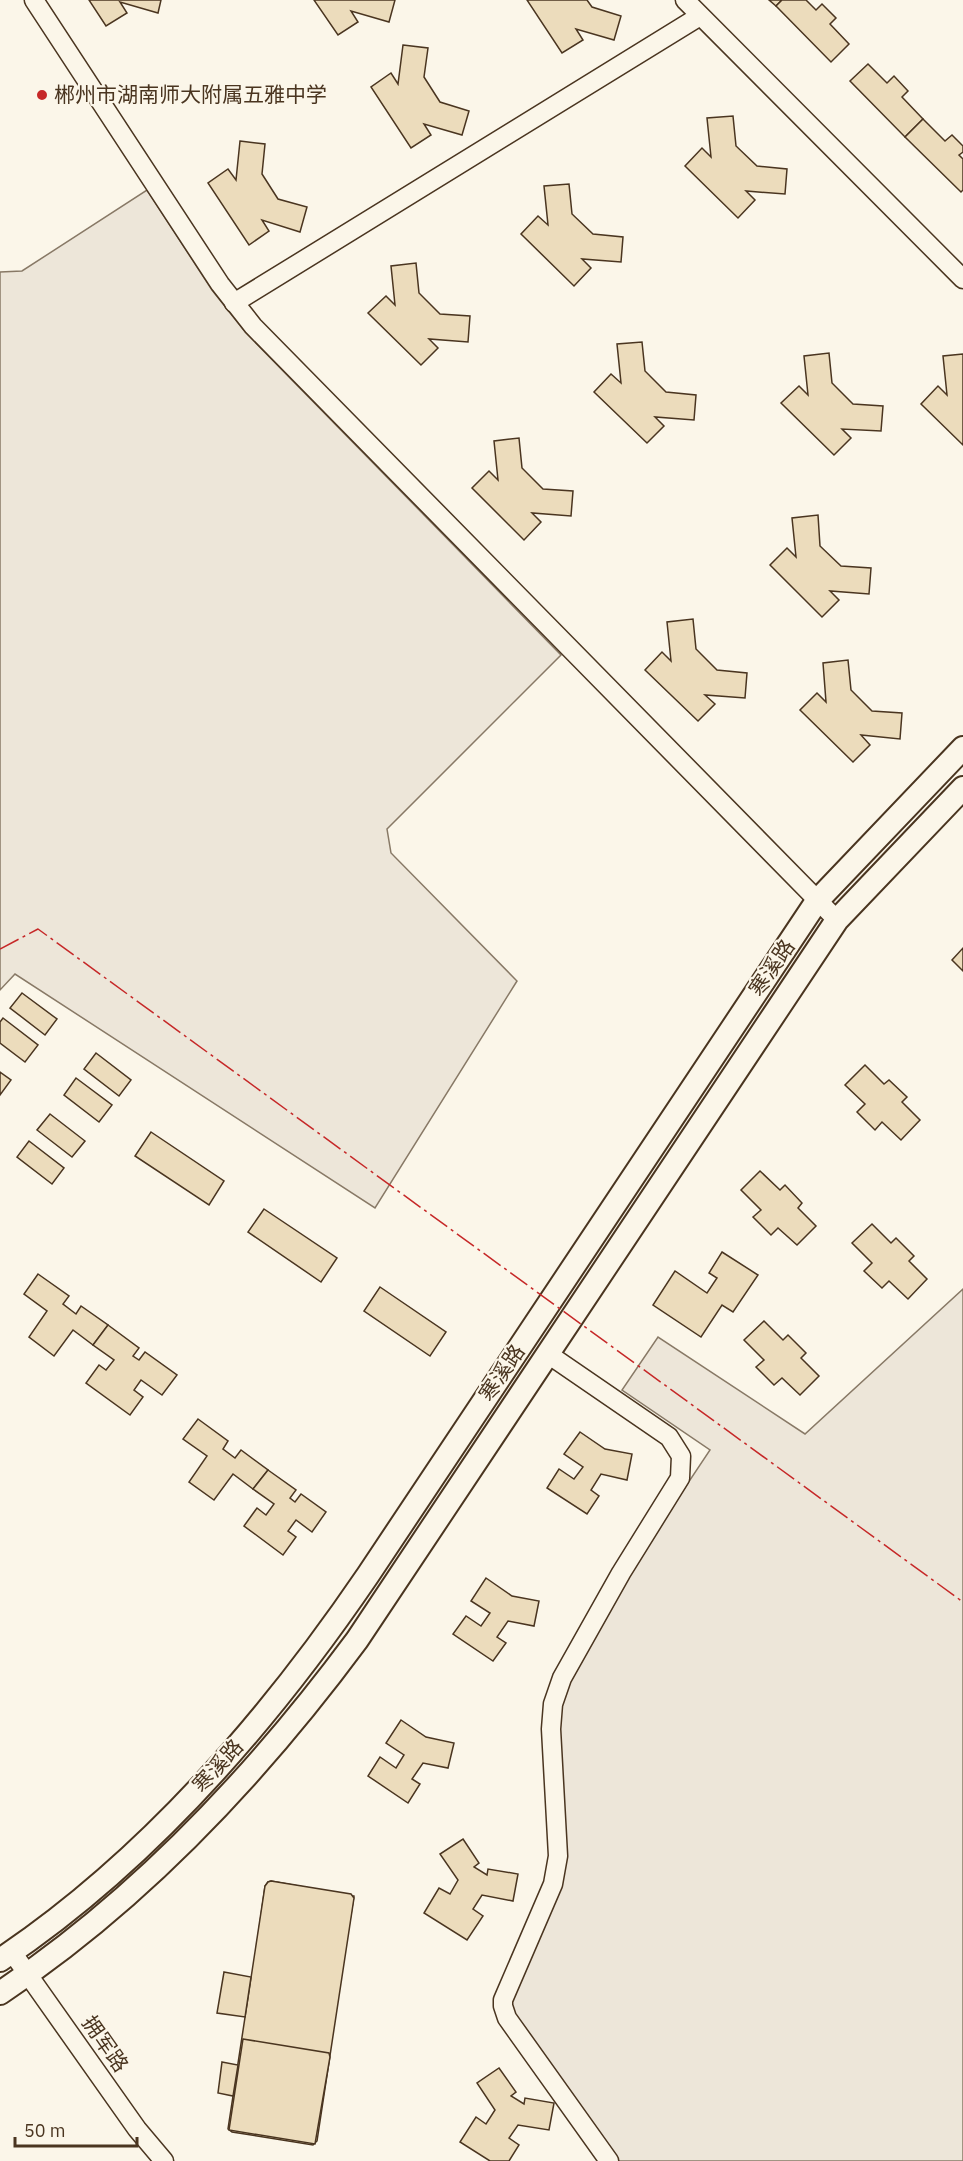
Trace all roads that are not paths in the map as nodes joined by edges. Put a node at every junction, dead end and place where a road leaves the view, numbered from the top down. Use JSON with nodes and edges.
{"nodes":[{"id":1,"x":34,"y":0,"type":"edge"},
{"id":2,"x":685,"y":0,"type":"edge"},
{"id":3,"x":700,"y":16,"type":"junction"},
{"id":4,"x":963,"y":279,"type":"edge"},
{"id":5,"x":234,"y":303,"type":"junction"},
{"id":6,"x":963,"y":748,"type":"edge"},
{"id":7,"x":963,"y":788,"type":"edge"},
{"id":8,"x":817,"y":901,"type":"junction"},
{"id":9,"x":837,"y":920,"type":"junction"},
{"id":10,"x":548,"y":1354,"type":"junction"},
{"id":11,"x":6,"y":1956,"type":"edge"},
{"id":12,"x":28,"y":1974,"type":"junction"},
{"id":13,"x":0,"y":1993,"type":"edge"},
{"id":14,"x":164,"y":2161,"type":"edge"},
{"id":15,"x":609,"y":2161,"type":"edge"}],
"edges":[{"from":1,"to":5,"type":"street"},
{"from":2,"to":3,"type":"street"},
{"from":3,"to":4,"type":"street"},
{"from":3,"to":5,"type":"street"},
{"from":5,"to":8,"type":"street"},
{"from":6,"to":8,"type":"main road","name":"寒溪路"},
{"from":7,"to":9,"type":"main road","name":"寒溪路"},
{"from":8,"to":9,"type":"street"},
{"from":8,"to":11,"type":"main road","name":"寒溪路"},
{"from":9,"to":10,"type":"main road","name":"寒溪路"},
{"from":10,"to":12,"type":"main road","name":"寒溪路"},
{"from":10,"to":15,"type":"street"},
{"from":11,"to":12,"type":"street","name":"拥军路"},
{"from":12,"to":13,"type":"main road","name":"寒溪路"},
{"from":12,"to":14,"type":"street","name":"拥军路"}]}
